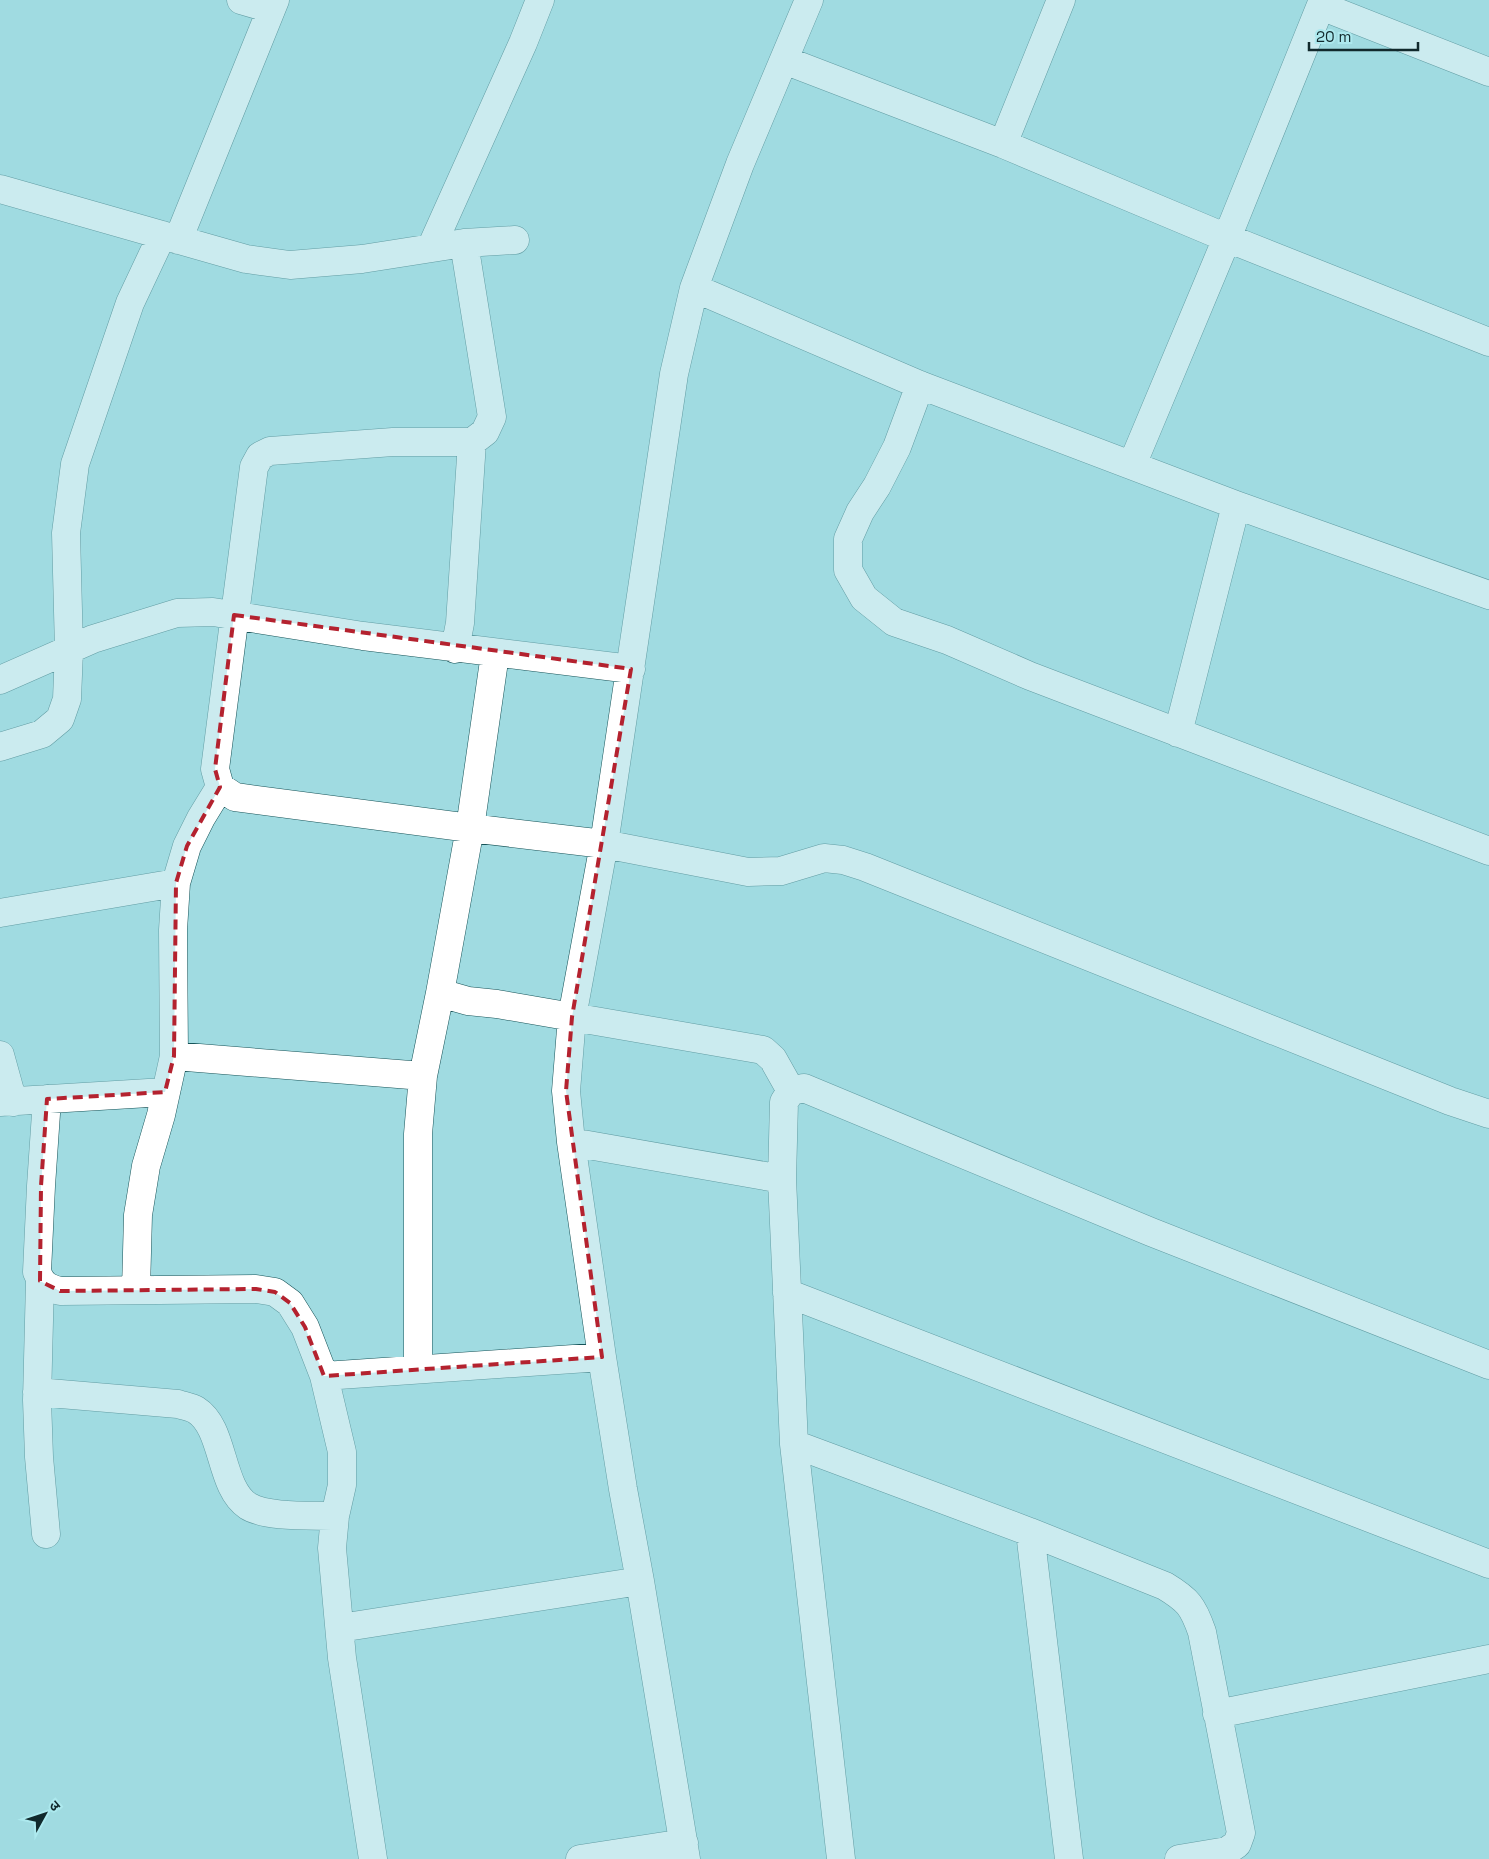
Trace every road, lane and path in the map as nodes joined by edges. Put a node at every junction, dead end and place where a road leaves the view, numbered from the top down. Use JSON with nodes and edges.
{"nodes":[{"id":1,"x":241,"y":0,"type":"edge"},
{"id":2,"x":540,"y":0,"type":"edge"},
{"id":3,"x":809,"y":0,"type":"edge"},
{"id":4,"x":1061,"y":0,"type":"edge"},
{"id":5,"x":1322,"y":3,"type":"edge"},
{"id":6,"x":273,"y":4,"type":"edge"},
{"id":7,"x":784,"y":60,"type":"junction"},
{"id":8,"x":1489,"y":72,"type":"edge"},
{"id":9,"x":1003,"y":144,"type":"junction"},
{"id":10,"x":0,"y":189,"type":"edge"},
{"id":11,"x":170,"y":237,"type":"junction"},
{"id":12,"x":1228,"y":238,"type":"junction"},
{"id":13,"x":515,"y":240,"type":"dead end"},
{"id":14,"x":464,"y":242,"type":"junction"},
{"id":15,"x":431,"y":248,"type":"junction"},
{"id":16,"x":694,"y":288,"type":"junction"},
{"id":17,"x":1489,"y":342,"type":"edge"},
{"id":18,"x":920,"y":385,"type":"junction"},
{"id":19,"x":472,"y":442,"type":"junction"},
{"id":20,"x":1132,"y":465,"type":"junction"},
{"id":21,"x":1236,"y":505,"type":"junction"},
{"id":22,"x":1489,"y":595,"type":"edge"},
{"id":23,"x":234,"y":615,"type":"junction"},
{"id":24,"x":455,"y":648,"type":"junction"},
{"id":25,"x":69,"y":650,"type":"junction"},
{"id":26,"x":495,"y":654,"type":"junction"},
{"id":27,"x":631,"y":669,"type":"junction"},
{"id":28,"x":0,"y":680,"type":"edge"},
{"id":29,"x":1178,"y":733,"type":"junction"},
{"id":30,"x":0,"y":747,"type":"edge"},
{"id":31,"x":220,"y":787,"type":"junction"},
{"id":32,"x":470,"y":828,"type":"junction"},
{"id":33,"x":604,"y":844,"type":"junction"},
{"id":34,"x":1489,"y":851,"type":"edge"},
{"id":35,"x":176,"y":884,"type":"junction"},
{"id":36,"x":0,"y":913,"type":"edge"},
{"id":37,"x":440,"y":993,"type":"junction"},
{"id":38,"x":572,"y":1018,"type":"junction"},
{"id":39,"x":0,"y":1055,"type":"edge"},
{"id":40,"x":174,"y":1056,"type":"junction"},
{"id":41,"x":424,"y":1076,"type":"junction"},
{"id":42,"x":791,"y":1091,"type":"junction"},
{"id":43,"x":165,"y":1092,"type":"junction"},
{"id":44,"x":47,"y":1100,"type":"junction"},
{"id":45,"x":7,"y":1102,"type":"edge"},
{"id":46,"x":1489,"y":1114,"type":"edge"},
{"id":47,"x":571,"y":1142,"type":"junction"},
{"id":48,"x":782,"y":1179,"type":"junction"},
{"id":49,"x":40,"y":1281,"type":"junction"},
{"id":50,"x":136,"y":1290,"type":"junction"},
{"id":51,"x":787,"y":1294,"type":"junction"},
{"id":52,"x":602,"y":1357,"type":"junction"},
{"id":53,"x":1489,"y":1365,"type":"edge"},
{"id":54,"x":418,"y":1369,"type":"junction"},
{"id":55,"x":324,"y":1376,"type":"junction"},
{"id":56,"x":37,"y":1392,"type":"junction"},
{"id":57,"x":794,"y":1444,"type":"junction"},
{"id":58,"x":335,"y":1516,"type":"junction"},
{"id":59,"x":1030,"y":1532,"type":"junction"},
{"id":60,"x":46,"y":1534,"type":"dead end"},
{"id":61,"x":1489,"y":1564,"type":"edge"},
{"id":62,"x":640,"y":1581,"type":"junction"},
{"id":63,"x":340,"y":1628,"type":"junction"},
{"id":64,"x":1489,"y":1658,"type":"edge"},
{"id":65,"x":1218,"y":1714,"type":"junction"},
{"id":66,"x":685,"y":1851,"type":"edge"},
{"id":67,"x":1239,"y":1852,"type":"edge"},
{"id":68,"x":372,"y":1859,"type":"edge"},
{"id":69,"x":580,"y":1859,"type":"edge"},
{"id":70,"x":841,"y":1859,"type":"edge"},
{"id":71,"x":1069,"y":1859,"type":"edge"},
{"id":72,"x":1179,"y":1859,"type":"edge"}],
"edges":[{"from":1,"to":6,"type":"street"},
{"from":2,"to":15,"type":"street"},
{"from":3,"to":7,"type":"street"},
{"from":4,"to":9,"type":"street"},
{"from":5,"to":8,"type":"street"},
{"from":5,"to":12,"type":"street"},
{"from":6,"to":11,"type":"street"},
{"from":7,"to":9,"type":"street"},
{"from":7,"to":16,"type":"street"},
{"from":9,"to":12,"type":"street"},
{"from":10,"to":11,"type":"street"},
{"from":11,"to":15,"type":"street"},
{"from":11,"to":25,"type":"street"},
{"from":12,"to":17,"type":"street"},
{"from":12,"to":20,"type":"street"},
{"from":13,"to":14,"type":"street"},
{"from":14,"to":15,"type":"street"},
{"from":14,"to":19,"type":"street"},
{"from":16,"to":18,"type":"street"},
{"from":16,"to":27,"type":"street"},
{"from":18,"to":20,"type":"street"},
{"from":18,"to":29,"type":"street"},
{"from":19,"to":23,"type":"street"},
{"from":19,"to":24,"type":"street"},
{"from":20,"to":21,"type":"street"},
{"from":21,"to":22,"type":"street"},
{"from":21,"to":29,"type":"street"},
{"from":23,"to":24,"type":"street"},
{"from":23,"to":25,"type":"street"},
{"from":23,"to":31,"type":"street"},
{"from":24,"to":26,"type":"street"},
{"from":25,"to":28,"type":"street"},
{"from":25,"to":30,"type":"street"},
{"from":26,"to":27,"type":"street"},
{"from":26,"to":32,"type":"street"},
{"from":27,"to":33,"type":"street"},
{"from":29,"to":34,"type":"street"},
{"from":31,"to":32,"type":"street"},
{"from":31,"to":35,"type":"street"},
{"from":32,"to":33,"type":"street"},
{"from":32,"to":37,"type":"street"},
{"from":33,"to":38,"type":"street"},
{"from":33,"to":46,"type":"street"},
{"from":35,"to":36,"type":"street"},
{"from":35,"to":40,"type":"street"},
{"from":37,"to":38,"type":"street"},
{"from":37,"to":41,"type":"street"},
{"from":38,"to":42,"type":"street"},
{"from":38,"to":47,"type":"street"},
{"from":39,"to":45,"type":"street"},
{"from":40,"to":41,"type":"street"},
{"from":40,"to":43,"type":"street"},
{"from":41,"to":54,"type":"street"},
{"from":42,"to":48,"type":"street"},
{"from":42,"to":53,"type":"street"},
{"from":43,"to":44,"type":"street"},
{"from":43,"to":50,"type":"street"},
{"from":44,"to":45,"type":"street"},
{"from":44,"to":49,"type":"street"},
{"from":47,"to":48,"type":"street"},
{"from":47,"to":52,"type":"street"},
{"from":48,"to":51,"type":"street"},
{"from":49,"to":50,"type":"street"},
{"from":49,"to":56,"type":"street"},
{"from":50,"to":55,"type":"street"},
{"from":51,"to":57,"type":"street"},
{"from":51,"to":61,"type":"street"},
{"from":52,"to":54,"type":"street"},
{"from":52,"to":62,"type":"street"},
{"from":54,"to":55,"type":"street"},
{"from":55,"to":58,"type":"street"},
{"from":56,"to":58,"type":"street"},
{"from":56,"to":60,"type":"street"},
{"from":57,"to":59,"type":"street"},
{"from":57,"to":70,"type":"street"},
{"from":58,"to":63,"type":"street"},
{"from":59,"to":65,"type":"street"},
{"from":59,"to":71,"type":"street"},
{"from":62,"to":63,"type":"street"},
{"from":62,"to":66,"type":"street"},
{"from":63,"to":68,"type":"street"},
{"from":64,"to":65,"type":"street"},
{"from":65,"to":67,"type":"street"},
{"from":66,"to":69,"type":"street"},
{"from":67,"to":72,"type":"street"}]}
